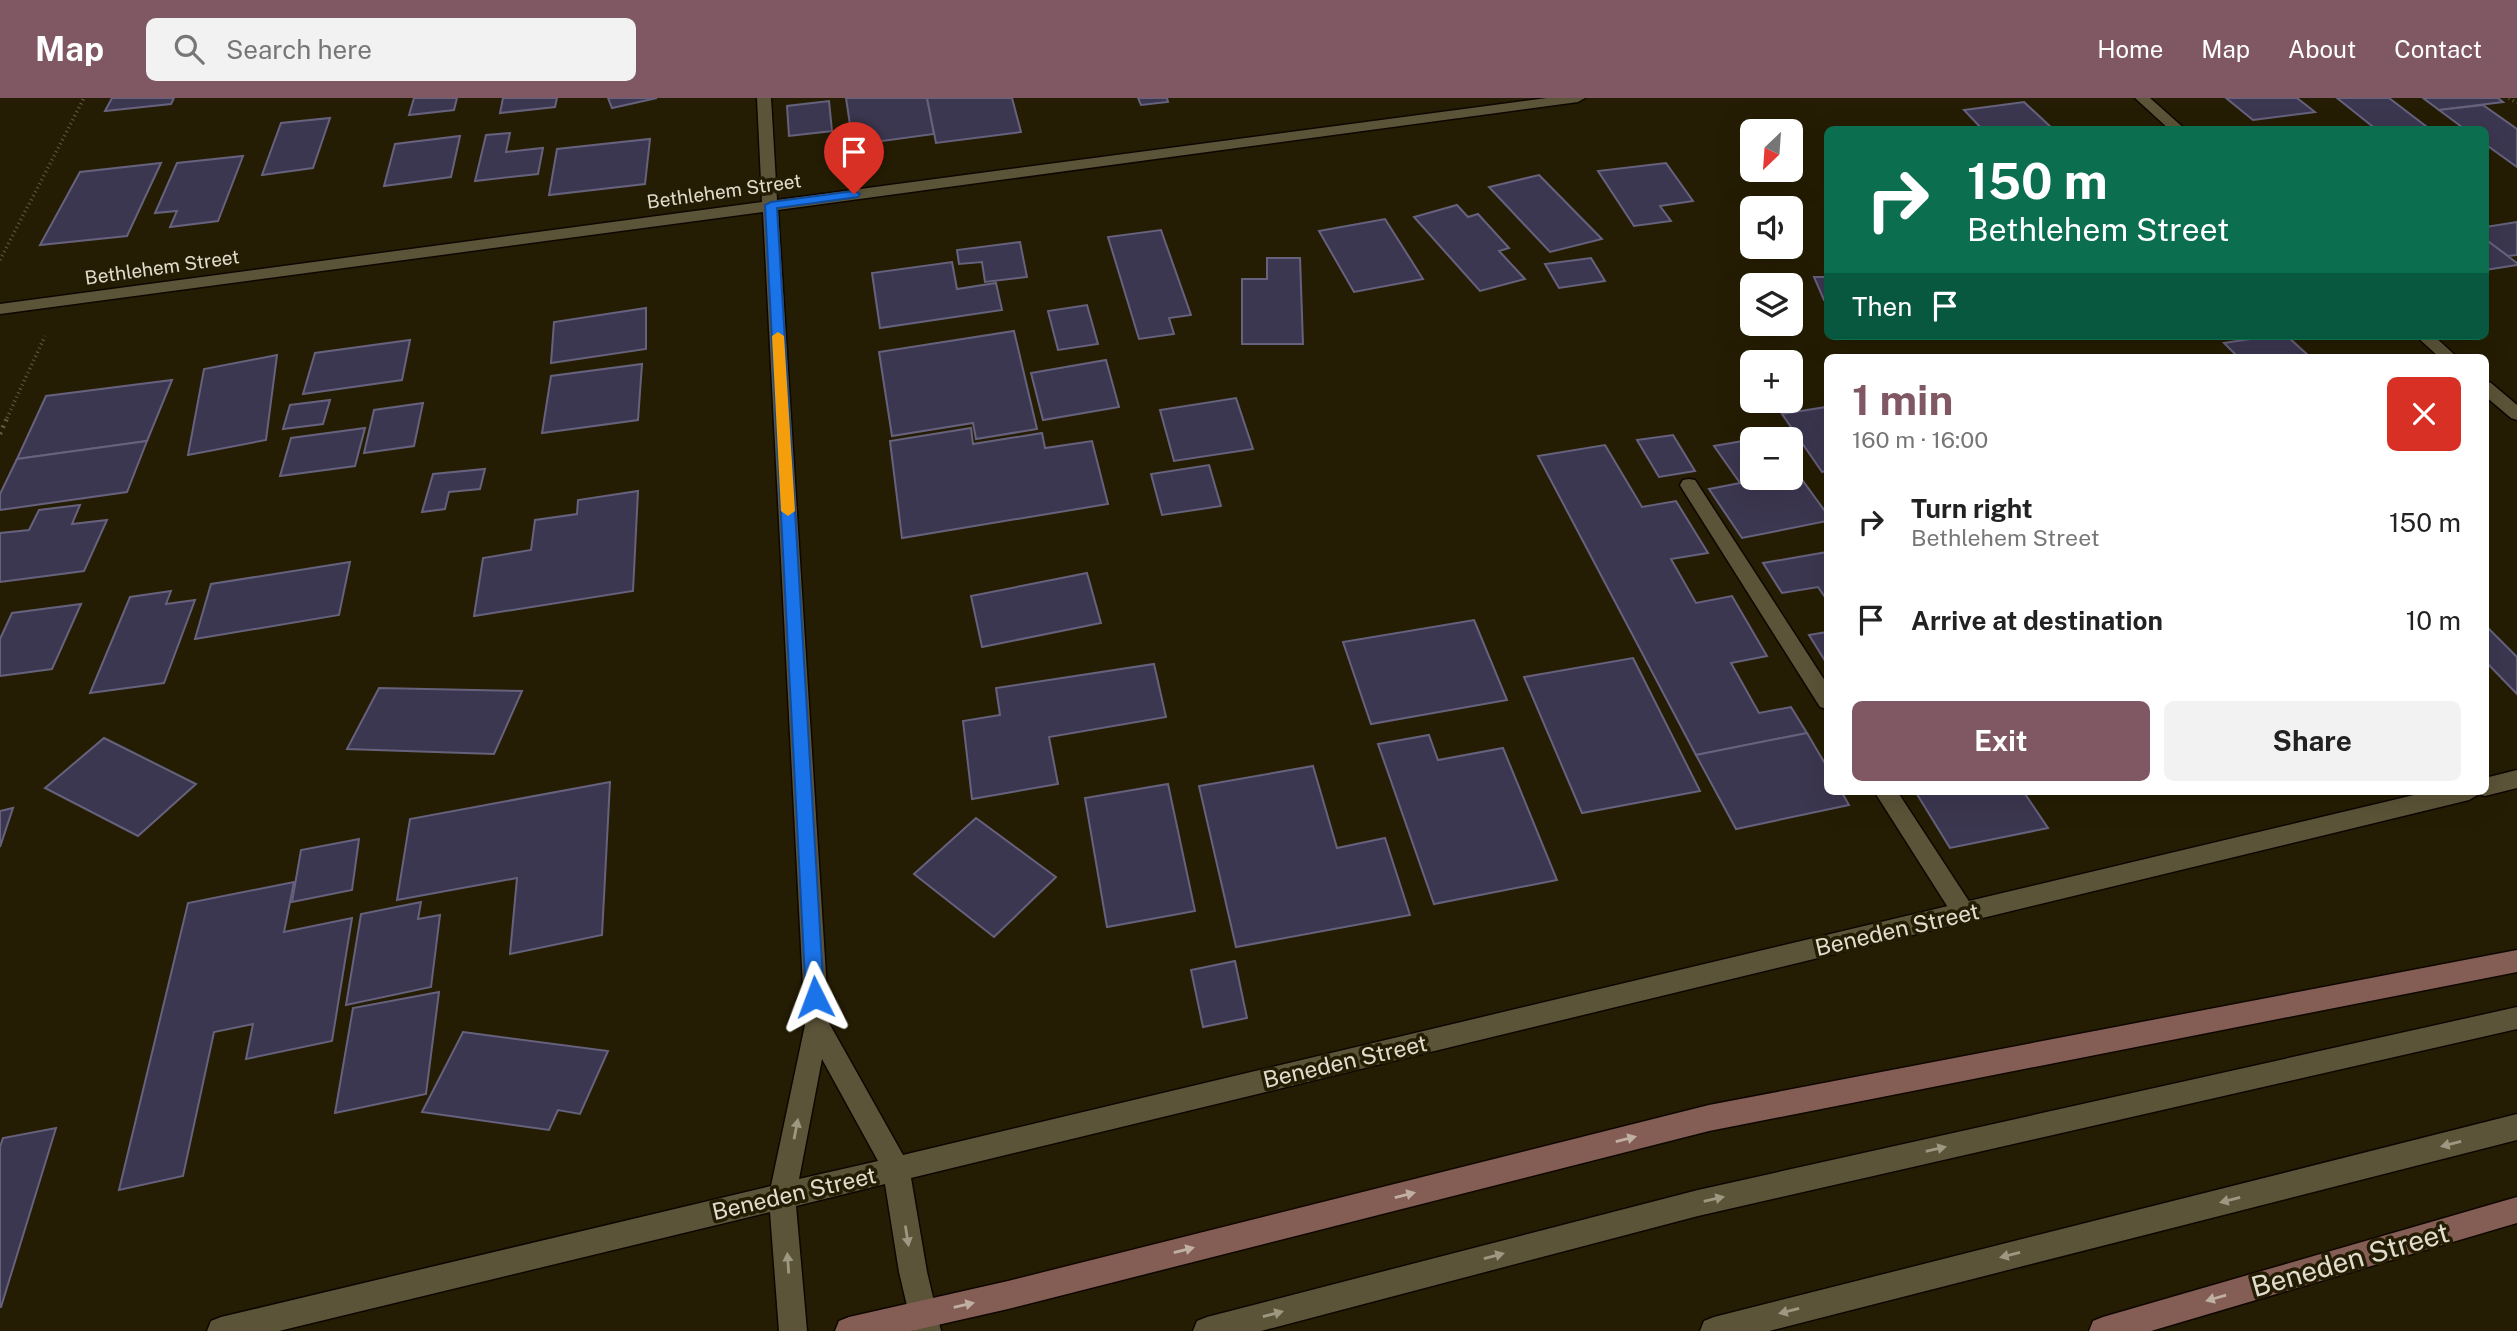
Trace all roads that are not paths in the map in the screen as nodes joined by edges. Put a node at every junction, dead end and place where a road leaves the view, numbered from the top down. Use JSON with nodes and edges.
{"nodes":[{"id":1,"x":764,"y":98,"type":"edge"},
{"id":2,"x":1578,"y":98,"type":"edge"},
{"id":3,"x":2142,"y":98,"type":"edge"},
{"id":4,"x":2174,"y":126,"type":"edge"},
{"id":5,"x":771,"y":205,"type":"junction"},
{"id":6,"x":0,"y":309,"type":"edge"},
{"id":7,"x":2429,"y":340,"type":"edge"},
{"id":8,"x":2445,"y":354,"type":"edge"},
{"id":9,"x":2489,"y":390,"type":"edge"},
{"id":10,"x":2517,"y":414,"type":"edge"},
{"id":11,"x":1689,"y":485,"type":"dead end"},
{"id":12,"x":1824,"y":696,"type":"edge"},
{"id":13,"x":2517,"y":779,"type":"edge"},
{"id":14,"x":2489,"y":786,"type":"edge"},
{"id":15,"x":1888,"y":795,"type":"edge"},
{"id":16,"x":2452,"y":795,"type":"edge"},
{"id":17,"x":1964,"y":913,"type":"junction"},
{"id":18,"x":2517,"y":961,"type":"edge"},
{"id":19,"x":2517,"y":1018,"type":"edge"},
{"id":20,"x":817,"y":1025,"type":"junction"},
{"id":21,"x":2517,"y":1127,"type":"edge"},
{"id":22,"x":896,"y":1168,"type":"junction"},
{"id":23,"x":782,"y":1196,"type":"junction"},
{"id":24,"x":2517,"y":1210,"type":"edge"},
{"id":25,"x":926,"y":1322,"type":"edge"},
{"id":26,"x":221,"y":1331,"type":"edge"},
{"id":27,"x":793,"y":1331,"type":"edge"},
{"id":28,"x":849,"y":1331,"type":"edge"},
{"id":29,"x":1208,"y":1331,"type":"edge"},
{"id":30,"x":1714,"y":1331,"type":"edge"},
{"id":31,"x":2103,"y":1331,"type":"edge"}],
"edges":[{"from":1,"to":5,"type":"street"},
{"from":2,"to":5,"type":"street","name":"Bethlehem Street"},
{"from":3,"to":4,"type":"street"},
{"from":5,"to":6,"type":"street","name":"Bethlehem Street"},
{"from":5,"to":20,"type":"street"},
{"from":7,"to":8,"type":"street"},
{"from":9,"to":10,"type":"street"},
{"from":11,"to":12,"type":"street"},
{"from":13,"to":14,"type":"street"},
{"from":15,"to":17,"type":"street"},
{"from":16,"to":17,"type":"street","name":"Beneden Street"},
{"from":17,"to":22,"type":"street","name":"Beneden Street"},
{"from":25,"to":18,"type":"main road","one_way":true},
{"from":29,"to":19,"type":"street","one_way":true},
{"from":20,"to":22,"type":"street"},
{"from":23,"to":20,"type":"street","one_way":true},
{"from":21,"to":30,"type":"street","one_way":true},
{"from":22,"to":23,"type":"street","name":"Beneden Street"},
{"from":22,"to":25,"type":"street","one_way":true},
{"from":23,"to":26,"type":"street","name":"Beneden Street"},
{"from":27,"to":23,"type":"street","one_way":true},
{"from":24,"to":31,"type":"main road","name":"Beneden Street","one_way":true},
{"from":25,"to":28,"type":"main road"}]}
